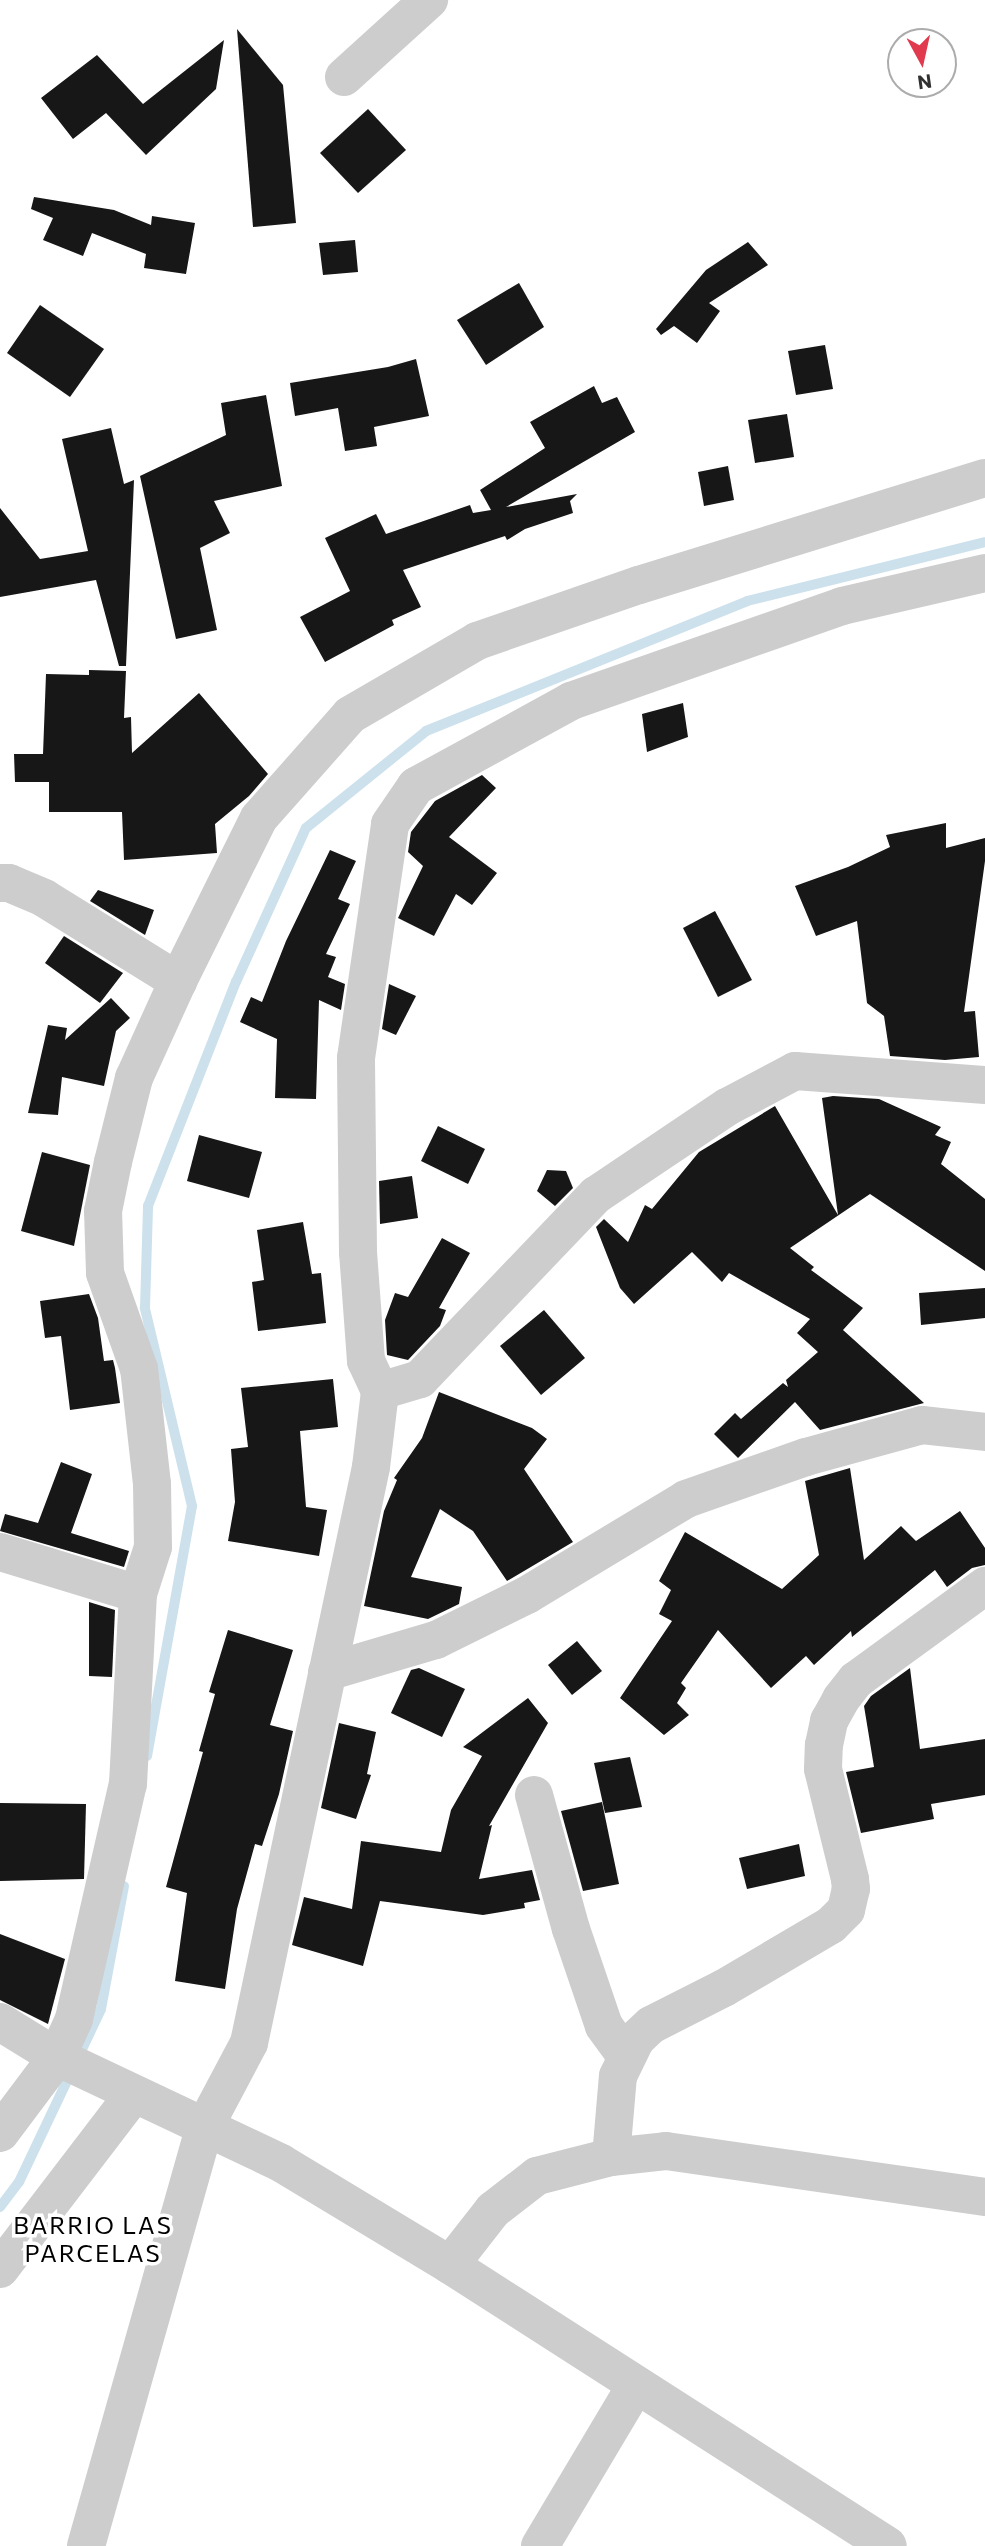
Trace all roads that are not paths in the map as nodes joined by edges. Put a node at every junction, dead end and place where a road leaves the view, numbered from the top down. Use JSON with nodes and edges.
{"nodes":[{"id":1,"x":429,"y":0,"type":"edge"},
{"id":2,"x":344,"y":77,"type":"dead end"},
{"id":3,"x":985,"y":478,"type":"edge"},
{"id":4,"x":985,"y":573,"type":"edge"},
{"id":5,"x":0,"y":883,"type":"edge"},
{"id":6,"x":178,"y":981,"type":"junction"},
{"id":7,"x":985,"y":1085,"type":"edge"},
{"id":8,"x":380,"y":1391,"type":"junction"},
{"id":9,"x":985,"y":1432,"type":"edge"},
{"id":10,"x":0,"y":1552,"type":"edge"},
{"id":11,"x":985,"y":1586,"type":"edge"},
{"id":12,"x":138,"y":1594,"type":"junction"},
{"id":13,"x":327,"y":1672,"type":"junction"},
{"id":14,"x":534,"y":1795,"type":"dead end"},
{"id":15,"x":0,"y":2022,"type":"edge"},
{"id":16,"x":626,"y":2056,"type":"junction"},
{"id":17,"x":69,"y":2062,"type":"junction"},
{"id":18,"x":134,"y":2095,"type":"junction"},
{"id":19,"x":204,"y":2128,"type":"junction"},
{"id":20,"x":0,"y":2133,"type":"edge"},
{"id":21,"x":611,"y":2157,"type":"junction"},
{"id":22,"x":985,"y":2197,"type":"edge"},
{"id":23,"x":450,"y":2265,"type":"junction"},
{"id":24,"x":0,"y":2269,"type":"edge"},
{"id":25,"x":636,"y":2385,"type":"junction"},
{"id":26,"x":86,"y":2546,"type":"edge"},
{"id":27,"x":540,"y":2546,"type":"edge"},
{"id":28,"x":888,"y":2546,"type":"edge"}],
"edges":[{"from":1,"to":2,"type":"street"},
{"from":3,"to":6,"type":"street"},
{"from":4,"to":8,"type":"street"},
{"from":5,"to":6,"type":"street"},
{"from":6,"to":12,"type":"street"},
{"from":7,"to":8,"type":"street"},
{"from":8,"to":13,"type":"street"},
{"from":9,"to":13,"type":"street"},
{"from":10,"to":12,"type":"street"},
{"from":11,"to":16,"type":"street"},
{"from":12,"to":17,"type":"street"},
{"from":13,"to":19,"type":"street"},
{"from":14,"to":16,"type":"street"},
{"from":15,"to":17,"type":"street"},
{"from":16,"to":21,"type":"street"},
{"from":17,"to":18,"type":"street"},
{"from":17,"to":20,"type":"street"},
{"from":18,"to":19,"type":"street"},
{"from":18,"to":24,"type":"street"},
{"from":19,"to":23,"type":"street"},
{"from":19,"to":26,"type":"street"},
{"from":21,"to":22,"type":"street"},
{"from":21,"to":23,"type":"street"},
{"from":23,"to":25,"type":"street"},
{"from":25,"to":27,"type":"street"},
{"from":25,"to":28,"type":"street"}]}
